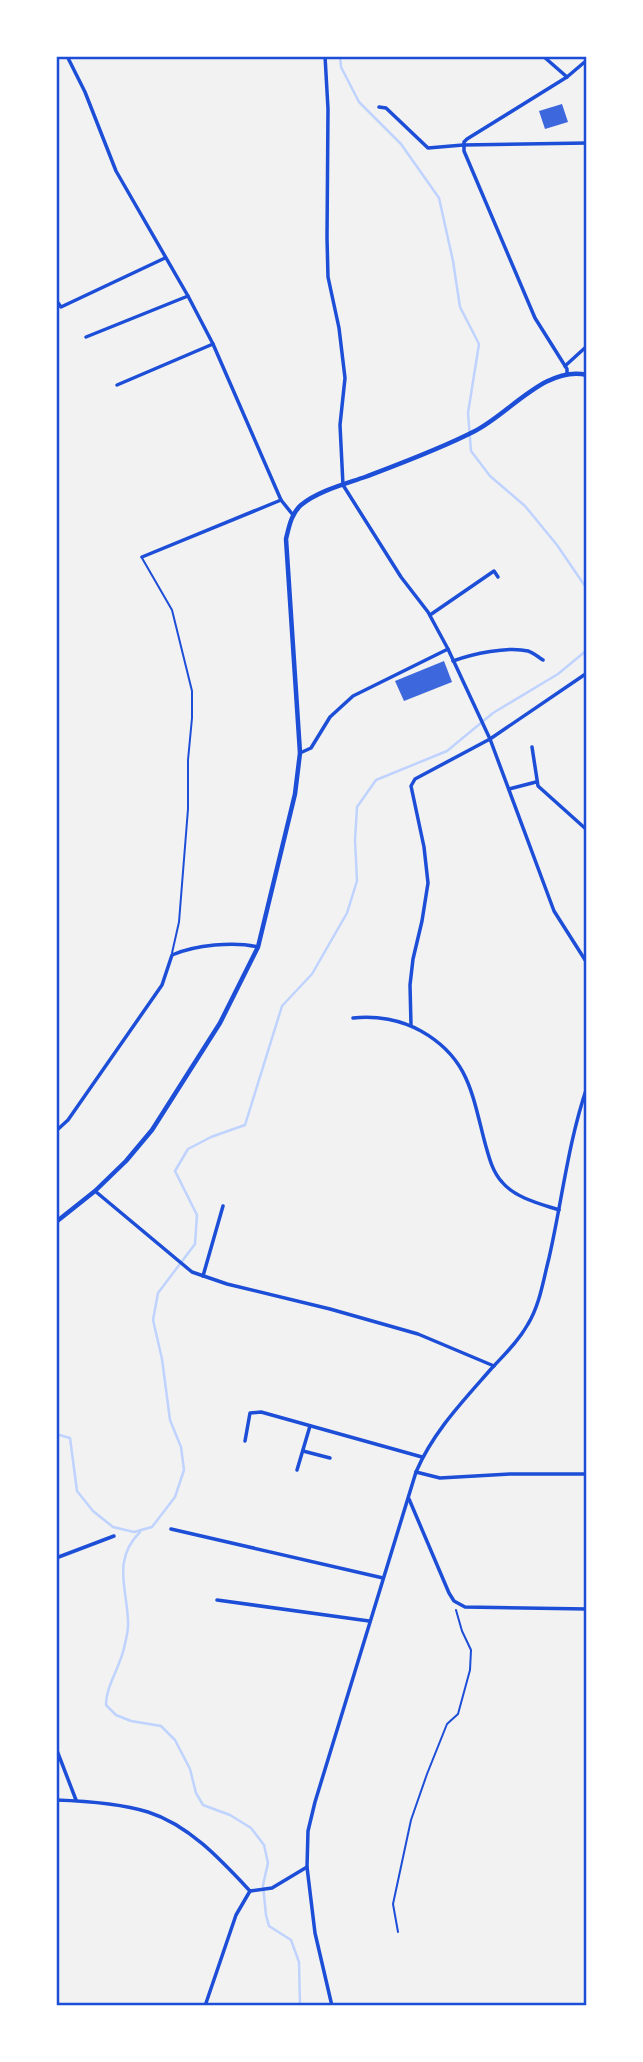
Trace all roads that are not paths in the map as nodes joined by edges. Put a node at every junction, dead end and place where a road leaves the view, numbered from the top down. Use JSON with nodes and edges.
{"nodes":[{"id":1,"x":67,"y":56,"type":"edge"},
{"id":2,"x":326,"y":56,"type":"edge"},
{"id":3,"x":543,"y":56,"type":"edge"},
{"id":4,"x":587,"y":60,"type":"edge"},
{"id":5,"x":567,"y":77,"type":"junction"},
{"id":6,"x":379,"y":107,"type":"dead end"},
{"id":7,"x":587,"y":143,"type":"edge"},
{"id":8,"x":463,"y":145,"type":"junction"},
{"id":9,"x":165,"y":258,"type":"junction"},
{"id":10,"x":188,"y":296,"type":"junction"},
{"id":11,"x":56,"y":300,"type":"edge"},
{"id":12,"x":86,"y":337,"type":"dead end"},
{"id":13,"x":213,"y":344,"type":"junction"},
{"id":14,"x":587,"y":346,"type":"edge"},
{"id":15,"x":565,"y":366,"type":"junction"},
{"id":16,"x":567,"y":373,"type":"junction"},
{"id":17,"x":587,"y":375,"type":"edge"},
{"id":18,"x":117,"y":385,"type":"dead end"},
{"id":19,"x":343,"y":485,"type":"junction"},
{"id":20,"x":281,"y":500,"type":"junction"},
{"id":21,"x":293,"y":515,"type":"junction"},
{"id":22,"x":142,"y":557,"type":"joint"},
{"id":23,"x":498,"y":577,"type":"dead end"},
{"id":24,"x":430,"y":615,"type":"junction"},
{"id":25,"x":447,"y":649,"type":"junction"},
{"id":26,"x":542,"y":660,"type":"dead end"},
{"id":27,"x":453,"y":661,"type":"junction"},
{"id":28,"x":587,"y":673,"type":"edge"},
{"id":29,"x":490,"y":740,"type":"junction"},
{"id":30,"x":532,"y":747,"type":"dead end"},
{"id":31,"x":300,"y":753,"type":"junction"},
{"id":32,"x":536,"y":782,"type":"junction"},
{"id":33,"x":509,"y":789,"type":"junction"},
{"id":34,"x":587,"y":830,"type":"edge"},
{"id":35,"x":258,"y":947,"type":"junction"},
{"id":36,"x":172,"y":955,"type":"junction"},
{"id":37,"x":587,"y":963,"type":"edge"},
{"id":38,"x":353,"y":1018,"type":"dead end"},
{"id":39,"x":411,"y":1025,"type":"junction"},
{"id":40,"x":587,"y":1087,"type":"edge"},
{"id":41,"x":56,"y":1131,"type":"edge"},
{"id":42,"x":96,"y":1191,"type":"junction"},
{"id":43,"x":223,"y":1206,"type":"dead end"},
{"id":44,"x":560,"y":1210,"type":"junction"},
{"id":45,"x":56,"y":1222,"type":"edge"},
{"id":46,"x":203,"y":1276,"type":"junction"},
{"id":47,"x":494,"y":1366,"type":"junction"},
{"id":48,"x":310,"y":1426,"type":"junction"},
{"id":49,"x":245,"y":1441,"type":"dead end"},
{"id":50,"x":303,"y":1451,"type":"junction"},
{"id":51,"x":422,"y":1457,"type":"junction"},
{"id":52,"x":330,"y":1458,"type":"dead end"},
{"id":53,"x":298,"y":1470,"type":"dead end"},
{"id":54,"x":416,"y":1472,"type":"junction"},
{"id":55,"x":587,"y":1474,"type":"edge"},
{"id":56,"x":409,"y":1498,"type":"junction"},
{"id":57,"x":171,"y":1529,"type":"dead end"},
{"id":58,"x":114,"y":1536,"type":"dead end"},
{"id":59,"x":56,"y":1558,"type":"edge"},
{"id":60,"x":383,"y":1578,"type":"junction"},
{"id":61,"x":217,"y":1600,"type":"dead end"},
{"id":62,"x":587,"y":1609,"type":"edge"},
{"id":63,"x":369,"y":1621,"type":"junction"},
{"id":64,"x":56,"y":1748,"type":"edge"},
{"id":65,"x":56,"y":1800,"type":"edge"},
{"id":66,"x":76,"y":1800,"type":"junction"},
{"id":67,"x":306,"y":1867,"type":"junction"},
{"id":68,"x":250,"y":1891,"type":"junction"},
{"id":69,"x":205,"y":2006,"type":"edge"},
{"id":70,"x":332,"y":2006,"type":"edge"}],
"edges":[{"from":1,"to":9,"type":"street"},
{"from":2,"to":19,"type":"street"},
{"from":3,"to":5,"type":"street"},
{"from":4,"to":5,"type":"street"},
{"from":5,"to":8,"type":"street"},
{"from":6,"to":8,"type":"street"},
{"from":7,"to":8,"type":"street"},
{"from":8,"to":15,"type":"street"},
{"from":9,"to":10,"type":"street"},
{"from":9,"to":11,"type":"street"},
{"from":10,"to":12,"type":"street"},
{"from":10,"to":13,"type":"street"},
{"from":13,"to":18,"type":"street"},
{"from":13,"to":20,"type":"street"},
{"from":14,"to":15,"type":"street"},
{"from":15,"to":16,"type":"street"},
{"from":16,"to":17,"type":"main road"},
{"from":16,"to":19,"type":"main road"},
{"from":19,"to":21,"type":"main road"},
{"from":19,"to":24,"type":"street"},
{"from":20,"to":21,"type":"street"},
{"from":20,"to":22,"type":"street"},
{"from":21,"to":31,"type":"main road"},
{"from":22,"to":36,"type":"lane"},
{"from":23,"to":24,"type":"street"},
{"from":24,"to":25,"type":"street"},
{"from":25,"to":27,"type":"street"},
{"from":25,"to":31,"type":"street"},
{"from":26,"to":27,"type":"street"},
{"from":27,"to":29,"type":"street"},
{"from":28,"to":29,"type":"street"},
{"from":29,"to":33,"type":"street"},
{"from":29,"to":39,"type":"street"},
{"from":30,"to":32,"type":"street"},
{"from":31,"to":35,"type":"main road"},
{"from":32,"to":33,"type":"street"},
{"from":32,"to":34,"type":"street"},
{"from":33,"to":37,"type":"street"},
{"from":35,"to":36,"type":"street"},
{"from":35,"to":42,"type":"main road"},
{"from":36,"to":41,"type":"street"},
{"from":38,"to":39,"type":"street"},
{"from":39,"to":44,"type":"street"},
{"from":40,"to":44,"type":"street"},
{"from":42,"to":45,"type":"main road"},
{"from":42,"to":46,"type":"street"},
{"from":43,"to":46,"type":"street"},
{"from":44,"to":47,"type":"street"},
{"from":46,"to":47,"type":"street"},
{"from":47,"to":51,"type":"street"},
{"from":48,"to":49,"type":"street"},
{"from":48,"to":50,"type":"street"},
{"from":48,"to":51,"type":"street"},
{"from":50,"to":52,"type":"street"},
{"from":50,"to":53,"type":"street"},
{"from":51,"to":54,"type":"street"},
{"from":54,"to":55,"type":"street"},
{"from":54,"to":56,"type":"street"},
{"from":56,"to":60,"type":"street"},
{"from":56,"to":62,"type":"street"},
{"from":57,"to":60,"type":"street"},
{"from":58,"to":59,"type":"street"},
{"from":60,"to":63,"type":"street"},
{"from":61,"to":63,"type":"street"},
{"from":63,"to":67,"type":"street"},
{"from":64,"to":66,"type":"street"},
{"from":65,"to":66,"type":"street"},
{"from":66,"to":68,"type":"street"},
{"from":67,"to":68,"type":"street"},
{"from":67,"to":70,"type":"street"},
{"from":68,"to":69,"type":"street"}]}
